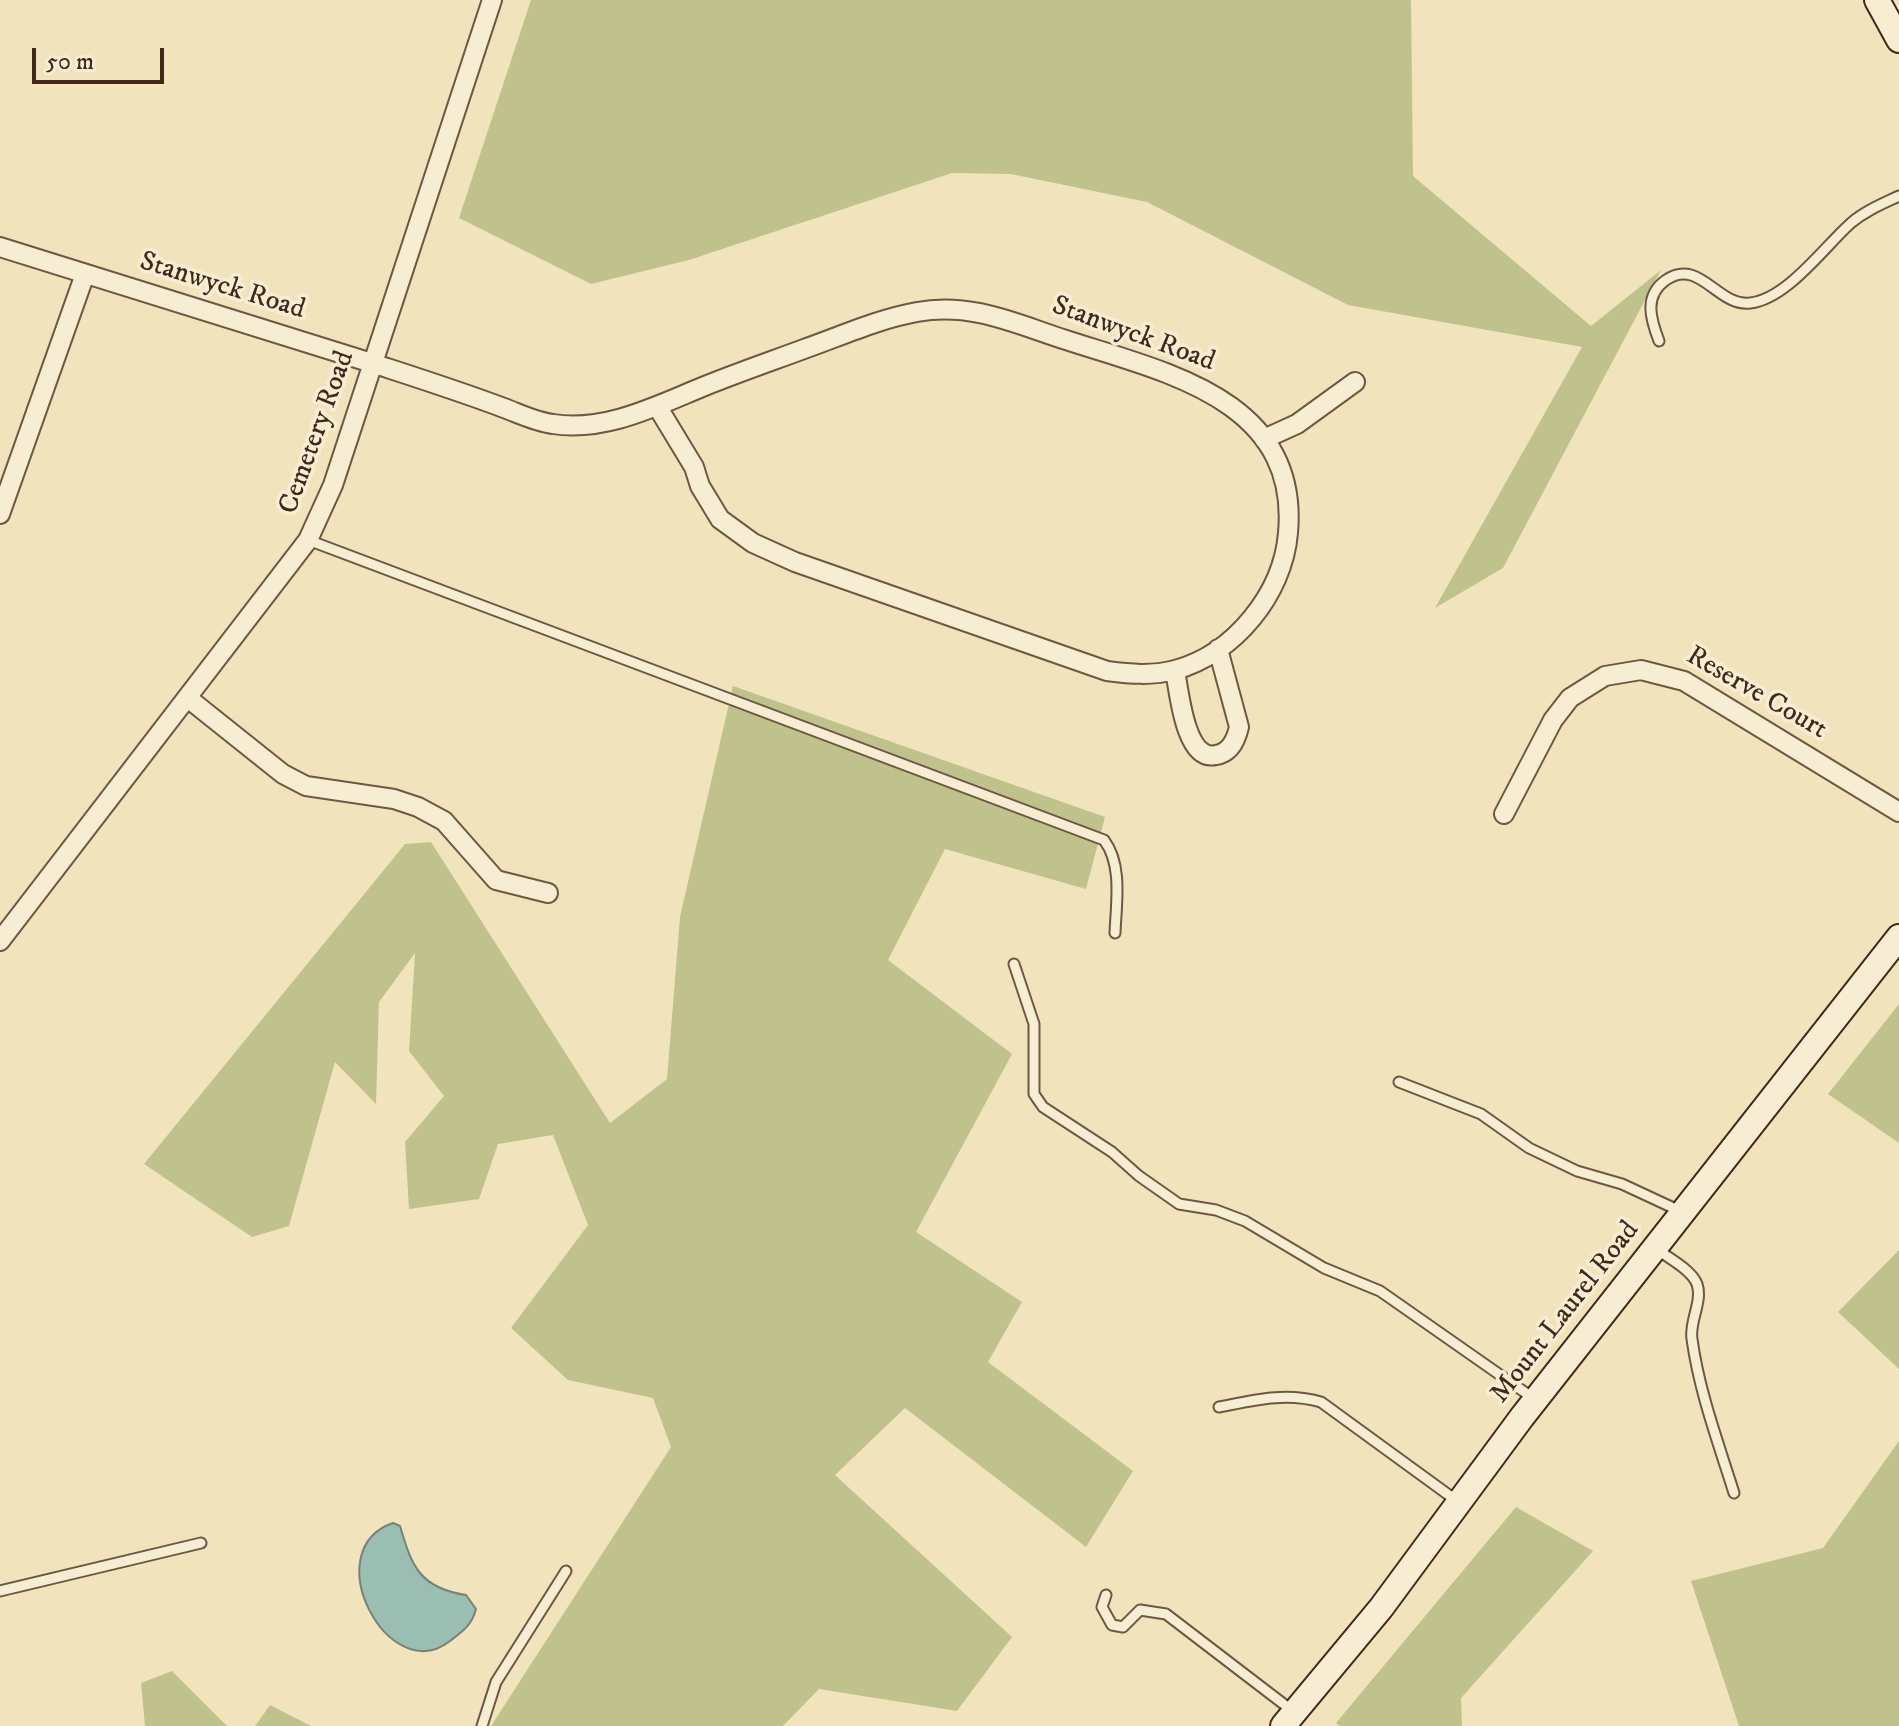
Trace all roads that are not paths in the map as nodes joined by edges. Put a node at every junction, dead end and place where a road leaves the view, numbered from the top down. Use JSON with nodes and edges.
{"nodes":[{"id":1,"x":492,"y":0,"type":"edge"},
{"id":2,"x":1877,"y":0,"type":"edge"},
{"id":3,"x":1899,"y":40,"type":"edge"},
{"id":4,"x":1899,"y":196,"type":"edge"},
{"id":5,"x":0,"y":247,"type":"edge"},
{"id":6,"x":85,"y":274,"type":"junction"},
{"id":7,"x":1659,"y":341,"type":"dead end"},
{"id":8,"x":373,"y":364,"type":"junction"},
{"id":9,"x":1355,"y":382,"type":"dead end"},
{"id":10,"x":657,"y":406,"type":"junction"},
{"id":11,"x":1264,"y":439,"type":"junction"},
{"id":12,"x":0,"y":514,"type":"edge"},
{"id":13,"x":308,"y":540,"type":"junction"},
{"id":14,"x":1218,"y":649,"type":"junction"},
{"id":15,"x":1175,"y":670,"type":"junction"},
{"id":16,"x":189,"y":699,"type":"junction"},
{"id":17,"x":1899,"y":812,"type":"edge"},
{"id":18,"x":1504,"y":814,"type":"dead end"},
{"id":19,"x":548,"y":893,"type":"dead end"},
{"id":20,"x":1115,"y":933,"type":"dead end"},
{"id":21,"x":1899,"y":937,"type":"edge"},
{"id":22,"x":0,"y":941,"type":"edge"},
{"id":23,"x":1014,"y":964,"type":"dead end"},
{"id":24,"x":1399,"y":1082,"type":"dead end"},
{"id":25,"x":1683,"y":1213,"type":"junction"},
{"id":26,"x":1655,"y":1248,"type":"junction"},
{"id":27,"x":1536,"y":1400,"type":"junction"},
{"id":28,"x":1219,"y":1407,"type":"dead end"},
{"id":29,"x":1734,"y":1493,"type":"dead end"},
{"id":30,"x":1458,"y":1502,"type":"junction"},
{"id":31,"x":201,"y":1543,"type":"dead end"},
{"id":32,"x":566,"y":1571,"type":"dead end"},
{"id":33,"x":0,"y":1591,"type":"edge"},
{"id":34,"x":1106,"y":1595,"type":"dead end"},
{"id":35,"x":1288,"y":1719,"type":"edge"},
{"id":36,"x":482,"y":1726,"type":"edge"}],
"edges":[{"from":1,"to":8,"type":"street","name":"Cemetery Road"},
{"from":2,"to":3,"type":"main road"},
{"from":4,"to":7,"type":"lane"},
{"from":5,"to":6,"type":"street","name":"Stanwyck Road"},
{"from":6,"to":8,"type":"street","name":"Stanwyck Road"},
{"from":6,"to":12,"type":"street"},
{"from":8,"to":10,"type":"street","name":"Stanwyck Road"},
{"from":8,"to":13,"type":"street","name":"Cemetery Road"},
{"from":9,"to":11,"type":"street"},
{"from":10,"to":11,"type":"street","name":"Stanwyck Road"},
{"from":10,"to":15,"type":"street","name":"Stanwyck Road"},
{"from":11,"to":14,"type":"street","name":"Stanwyck Road"},
{"from":13,"to":16,"type":"street","name":"Cemetery Road"},
{"from":13,"to":20,"type":"lane"},
{"from":14,"to":15,"type":"street","name":"Stanwyck Road"},
{"from":14,"to":15,"type":"street"},
{"from":16,"to":19,"type":"street"},
{"from":16,"to":22,"type":"street","name":"Cemetery Road"},
{"from":17,"to":18,"type":"street","name":"Reserve Court"},
{"from":21,"to":25,"type":"main road","name":"Mount Laurel Road"},
{"from":23,"to":27,"type":"lane"},
{"from":24,"to":25,"type":"lane"},
{"from":25,"to":26,"type":"main road","name":"Mount Laurel Road"},
{"from":26,"to":27,"type":"main road","name":"Mount Laurel Road"},
{"from":26,"to":29,"type":"lane"},
{"from":27,"to":30,"type":"main road","name":"Mount Laurel Road"},
{"from":28,"to":30,"type":"lane"},
{"from":30,"to":35,"type":"main road","name":"Mount Laurel Road"},
{"from":31,"to":33,"type":"lane"},
{"from":32,"to":36,"type":"lane"},
{"from":34,"to":35,"type":"lane"}]}
